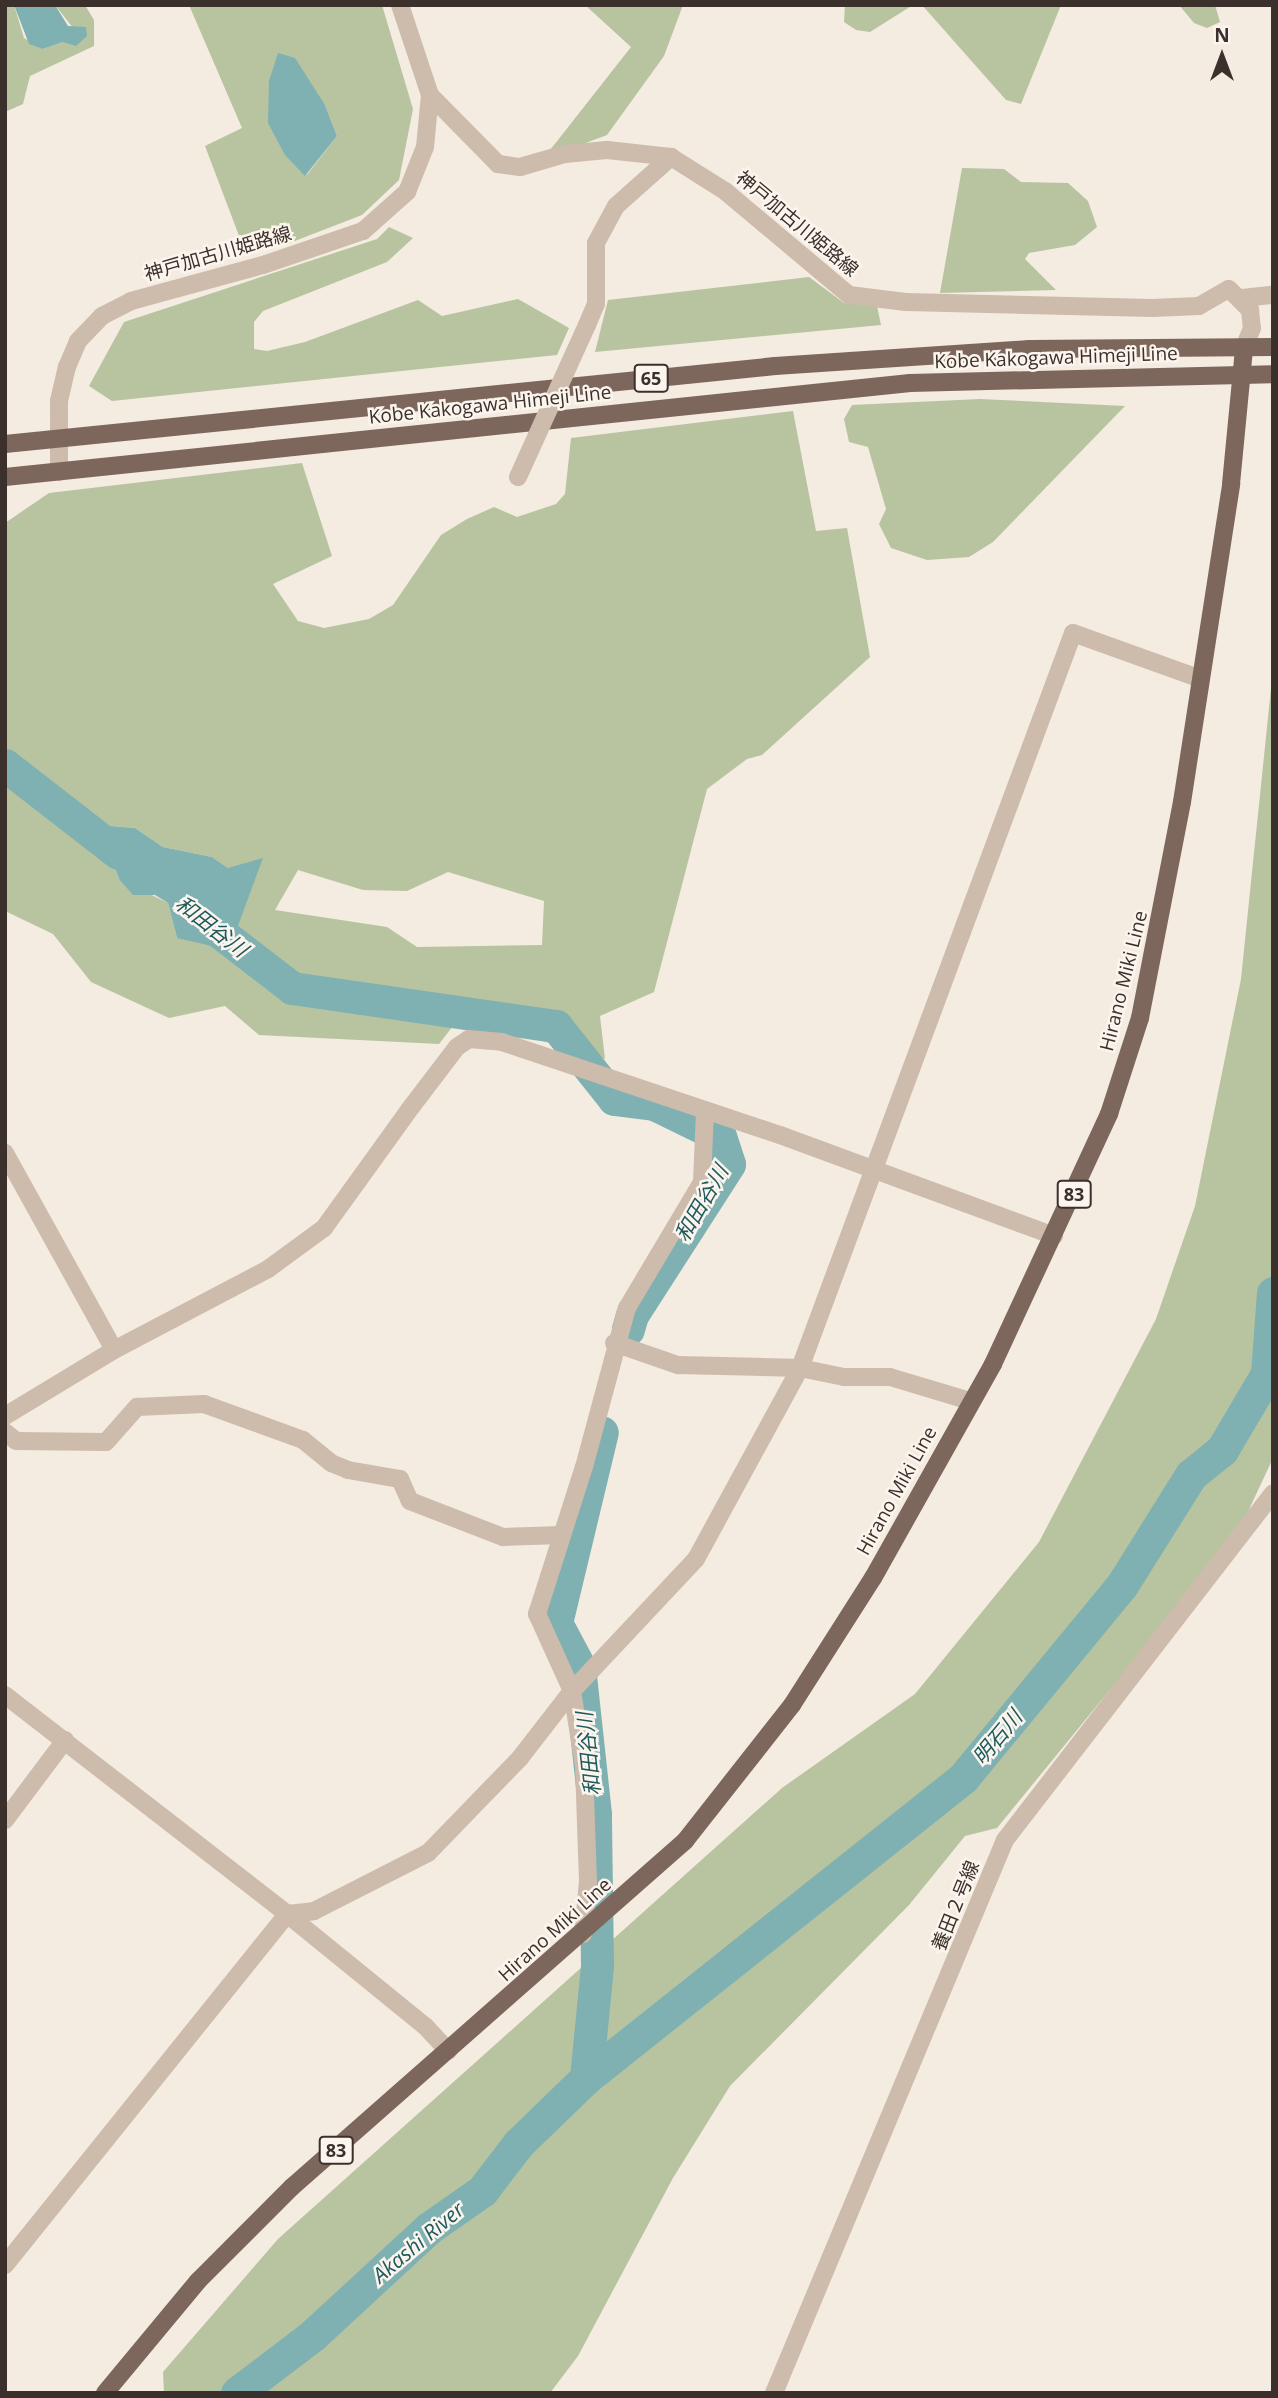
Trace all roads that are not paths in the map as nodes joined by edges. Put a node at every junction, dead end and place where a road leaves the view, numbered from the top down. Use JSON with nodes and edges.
{"nodes":[{"id":1,"x":400,"y":5,"type":"edge"},
{"id":2,"x":429,"y":94,"type":"junction"},
{"id":3,"x":671,"y":157,"type":"junction"},
{"id":4,"x":1273,"y":295,"type":"edge"},
{"id":5,"x":1242,"y":298,"type":"junction"},
{"id":6,"x":1273,"y":347,"type":"edge"},
{"id":7,"x":1244,"y":348,"type":"junction"},
{"id":8,"x":1240,"y":374,"type":"junction"},
{"id":9,"x":1273,"y":374,"type":"edge"},
{"id":10,"x":60,"y":437,"type":"junction"},
{"id":11,"x":5,"y":444,"type":"edge"},
{"id":12,"x":59,"y":472,"type":"junction"},
{"id":13,"x":5,"y":477,"type":"edge"},
{"id":14,"x":518,"y":477,"type":"dead end"},
{"id":15,"x":1201,"y":679,"type":"junction"},
{"id":16,"x":705,"y":1111,"type":"junction"},
{"id":17,"x":5,"y":1153,"type":"edge"},
{"id":18,"x":872,"y":1169,"type":"junction"},
{"id":19,"x":1054,"y":1236,"type":"junction"},
{"id":20,"x":614,"y":1343,"type":"junction"},
{"id":21,"x":114,"y":1350,"type":"junction"},
{"id":22,"x":800,"y":1368,"type":"junction"},
{"id":23,"x":970,"y":1401,"type":"junction"},
{"id":24,"x":5,"y":1416,"type":"edge"},
{"id":25,"x":5,"y":1432,"type":"edge"},
{"id":26,"x":1273,"y":1493,"type":"edge"},
{"id":27,"x":562,"y":1535,"type":"junction"},
{"id":28,"x":572,"y":1691,"type":"junction"},
{"id":29,"x":5,"y":1695,"type":"edge"},
{"id":30,"x":65,"y":1740,"type":"junction"},
{"id":31,"x":5,"y":1820,"type":"edge"},
{"id":32,"x":286,"y":1914,"type":"junction"},
{"id":33,"x":586,"y":1932,"type":"junction"},
{"id":34,"x":449,"y":2051,"type":"junction"},
{"id":35,"x":5,"y":2265,"type":"edge"},
{"id":36,"x":104,"y":2393,"type":"edge"},
{"id":37,"x":774,"y":2393,"type":"edge"}],
"edges":[{"from":1,"to":2,"type":"street","name":"神戸加古川姫路線"},
{"from":2,"to":3,"type":"street","name":"神戸加古川姫路線"},
{"from":2,"to":10,"type":"street","name":"神戸加古川姫路線"},
{"from":3,"to":5,"type":"street","name":"神戸加古川姫路線"},
{"from":3,"to":14,"type":"street","bridge":true},
{"from":4,"to":5,"type":"street"},
{"from":5,"to":7,"type":"street"},
{"from":6,"to":7,"type":"main road","name":"Kobe Kakogawa Himeji Line","number":"65"},
{"from":7,"to":8,"type":"main road","name":"Hirano Miki Line","number":"83"},
{"from":7,"to":10,"type":"main road","name":"Kobe Kakogawa Himeji Line","number":"65"},
{"from":8,"to":9,"type":"main road","name":"Kobe Kakogawa Himeji Line","number":"65"},
{"from":8,"to":12,"type":"main road","name":"Kobe Kakogawa Himeji Line","number":"65"},
{"from":8,"to":15,"type":"main road","name":"Hirano Miki Line","number":"83"},
{"from":10,"to":11,"type":"main road","name":"Kobe Kakogawa Himeji Line","number":"65"},
{"from":10,"to":12,"type":"street","name":"神戸加古川姫路線"},
{"from":12,"to":13,"type":"main road","name":"Kobe Kakogawa Himeji Line","number":"65"},
{"from":15,"to":18,"type":"street"},
{"from":15,"to":19,"type":"main road","name":"Hirano Miki Line","number":"83"},
{"from":16,"to":18,"type":"street"},
{"from":16,"to":20,"type":"street"},
{"from":16,"to":21,"type":"street"},
{"from":17,"to":21,"type":"street"},
{"from":18,"to":19,"type":"street"},
{"from":18,"to":22,"type":"street"},
{"from":19,"to":23,"type":"main road","name":"Hirano Miki Line","number":"83"},
{"from":20,"to":22,"type":"street"},
{"from":20,"to":27,"type":"street"},
{"from":21,"to":24,"type":"street"},
{"from":22,"to":23,"type":"street"},
{"from":22,"to":28,"type":"street"},
{"from":23,"to":33,"type":"main road","name":"Hirano Miki Line","number":"83"},
{"from":25,"to":27,"type":"street"},
{"from":26,"to":37,"type":"street","name":"養田２号線"},
{"from":27,"to":28,"type":"street"},
{"from":28,"to":32,"type":"street"},
{"from":28,"to":33,"type":"street"},
{"from":29,"to":30,"type":"street"},
{"from":30,"to":31,"type":"street"},
{"from":30,"to":32,"type":"street"},
{"from":32,"to":34,"type":"street"},
{"from":32,"to":35,"type":"street"},
{"from":33,"to":34,"type":"main road","name":"Hirano Miki Line","number":"83"},
{"from":34,"to":36,"type":"main road","name":"Hirano Miki Line","number":"83"}]}
